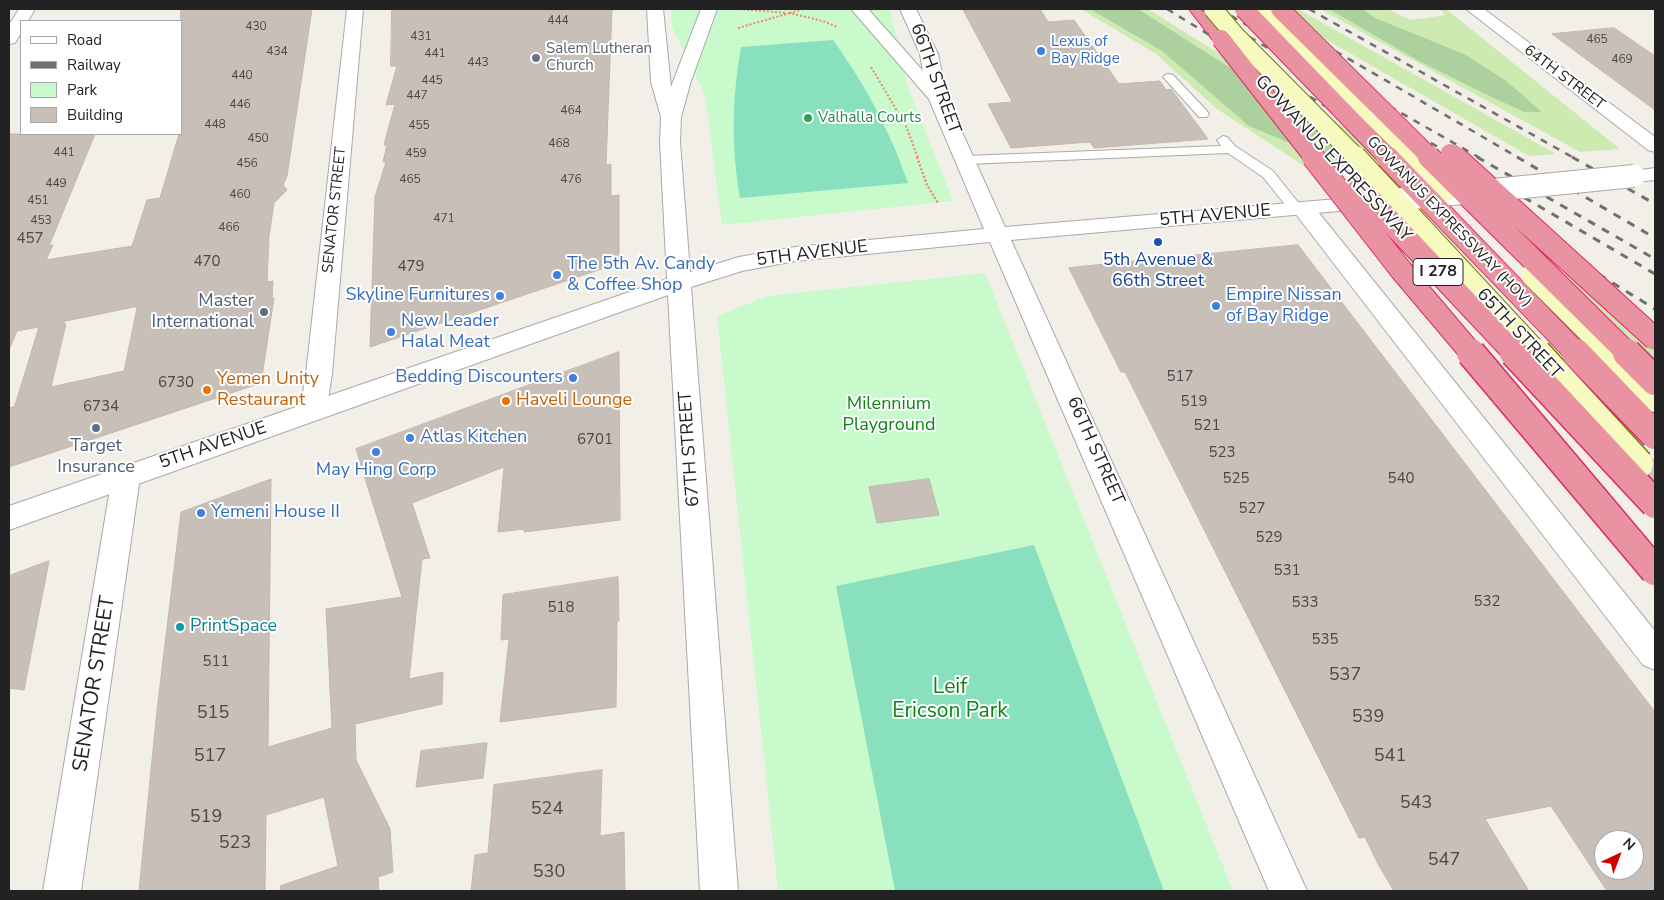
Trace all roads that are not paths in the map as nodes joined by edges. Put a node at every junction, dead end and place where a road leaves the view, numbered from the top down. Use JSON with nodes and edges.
{"nodes":[{"id":1,"x":27,"y":9,"type":"edge"},
{"id":2,"x":355,"y":9,"type":"edge"},
{"id":3,"x":655,"y":9,"type":"edge"},
{"id":4,"x":709,"y":9,"type":"edge"},
{"id":5,"x":859,"y":9,"type":"edge"},
{"id":6,"x":908,"y":9,"type":"edge"},
{"id":7,"x":1197,"y":9,"type":"edge"},
{"id":8,"x":1213,"y":9,"type":"edge"},
{"id":9,"x":1244,"y":9,"type":"edge"},
{"id":10,"x":1264,"y":9,"type":"edge"},
{"id":11,"x":1280,"y":9,"type":"edge"},
{"id":12,"x":1474,"y":9,"type":"edge"},
{"id":13,"x":20,"y":20,"type":"edge"},
{"id":14,"x":20,"y":21,"type":"edge"},
{"id":15,"x":9,"y":39,"type":"edge"},
{"id":16,"x":1221,"y":39,"type":"junction"},
{"id":17,"x":1169,"y":77,"type":"dead end"},
{"id":18,"x":1364,"y":91,"type":"junction"},
{"id":19,"x":938,"y":99,"type":"junction"},
{"id":20,"x":1203,"y":114,"type":"dead end"},
{"id":21,"x":671,"y":117,"type":"junction"},
{"id":22,"x":1221,"y":138,"type":"dead end"},
{"id":23,"x":1655,"y":146,"type":"edge"},
{"id":24,"x":1231,"y":148,"type":"junction"},
{"id":25,"x":966,"y":160,"type":"junction"},
{"id":26,"x":1655,"y":174,"type":"edge"},
{"id":27,"x":1451,"y":194,"type":"junction"},
{"id":28,"x":1395,"y":200,"type":"junction"},
{"id":29,"x":1300,"y":209,"type":"junction"},
{"id":30,"x":999,"y":234,"type":"junction"},
{"id":31,"x":679,"y":283,"type":"junction"},
{"id":32,"x":1655,"y":339,"type":"edge"},
{"id":33,"x":1655,"y":381,"type":"edge"},
{"id":34,"x":1655,"y":398,"type":"edge"},
{"id":35,"x":313,"y":411,"type":"junction"},
{"id":36,"x":1655,"y":435,"type":"edge"},
{"id":37,"x":1639,"y":464,"type":"tunnel mouth"},
{"id":38,"x":126,"y":477,"type":"junction"},
{"id":39,"x":1655,"y":504,"type":"edge"},
{"id":40,"x":9,"y":518,"type":"edge"},
{"id":41,"x":1655,"y":571,"type":"edge"},
{"id":42,"x":1655,"y":655,"type":"edge"},
{"id":43,"x":62,"y":891,"type":"edge"},
{"id":44,"x":719,"y":891,"type":"edge"},
{"id":45,"x":1288,"y":891,"type":"edge"}],
"edges":[{"from":1,"to":13,"type":"street"},
{"from":2,"to":35,"type":"street","name":"SENATOR STREET"},
{"from":3,"to":21,"type":"street","name":"67TH STREET"},
{"from":4,"to":21,"type":"street"},
{"from":5,"to":19,"type":"street"},
{"from":6,"to":19,"type":"street","name":"66TH STREET"},
{"from":7,"to":16,"type":"highway","name":"GOWANUS EXPRESSWAY","number":"I 278"},
{"from":8,"to":28,"type":"main road","name":"65TH STREET","bridge":true},
{"from":9,"to":36,"type":"highway","name":"GOWANUS EXPRESSWAY (HOV)","number":"I 278","bridge":true},
{"from":10,"to":27,"type":"main road","bridge":true},
{"from":11,"to":18,"type":"highway","bridge":true},
{"from":12,"to":23,"type":"street","name":"64TH STREET"},
{"from":14,"to":15,"type":"street"},
{"from":16,"to":39,"type":"highway","name":"GOWANUS EXPRESSWAY","number":"I 278","bridge":true},
{"from":16,"to":41,"type":"highway","bridge":true},
{"from":17,"to":20,"type":"lane"},
{"from":18,"to":32,"type":"highway","bridge":true},
{"from":18,"to":33,"type":"highway","bridge":true},
{"from":19,"to":25,"type":"street","name":"66TH STREET"},
{"from":21,"to":31,"type":"street","name":"67TH STREET"},
{"from":22,"to":24,"type":"lane"},
{"from":24,"to":25,"type":"lane"},
{"from":24,"to":29,"type":"lane"},
{"from":25,"to":30,"type":"street","name":"66TH STREET"},
{"from":26,"to":27,"type":"street","name":"5TH AVENUE","bridge":true},
{"from":27,"to":28,"type":"street","name":"5TH AVENUE","bridge":true},
{"from":27,"to":34,"type":"main road","bridge":true},
{"from":28,"to":29,"type":"street","name":"5TH AVENUE","bridge":true},
{"from":28,"to":37,"type":"main road","name":"65TH STREET","bridge":true},
{"from":29,"to":30,"type":"street","name":"5TH AVENUE"},
{"from":29,"to":42,"type":"street"},
{"from":30,"to":31,"type":"street","name":"5TH AVENUE"},
{"from":30,"to":45,"type":"street","name":"66TH STREET"},
{"from":31,"to":35,"type":"street","name":"5TH AVENUE"},
{"from":31,"to":44,"type":"street","name":"67TH STREET"},
{"from":35,"to":38,"type":"street","name":"5TH AVENUE"},
{"from":38,"to":40,"type":"street","name":"5TH AVENUE"},
{"from":38,"to":43,"type":"street","name":"SENATOR STREET"}]}
